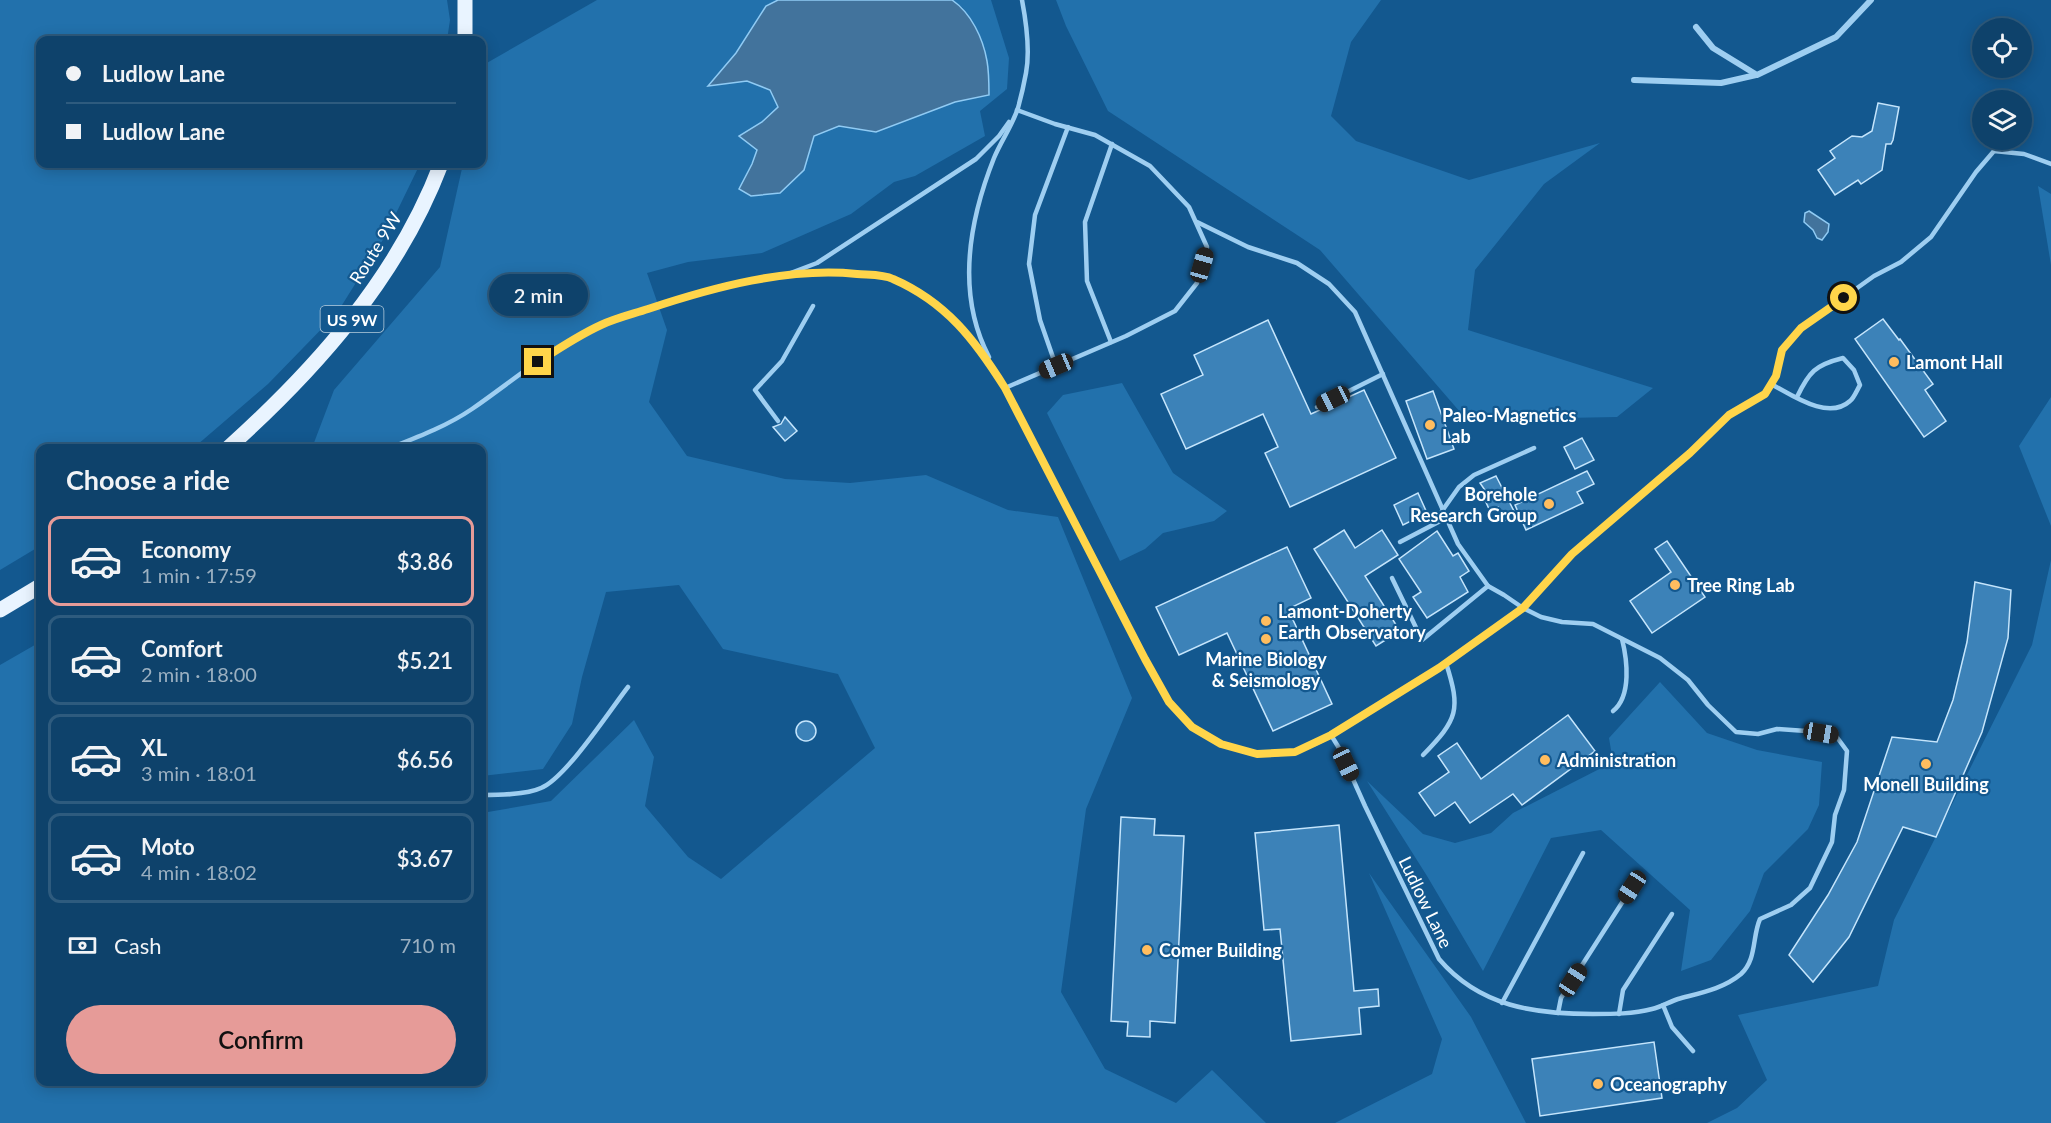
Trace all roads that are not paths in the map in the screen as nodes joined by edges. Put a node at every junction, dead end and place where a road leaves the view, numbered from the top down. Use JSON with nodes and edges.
{"nodes":[{"id":1,"x":465,"y":0,"type":"edge"},
{"id":2,"x":1022,"y":0,"type":"edge"},
{"id":3,"x":1871,"y":0,"type":"edge"},
{"id":4,"x":1696,"y":27,"type":"dead end"},
{"id":5,"x":465,"y":36,"type":"edge"},
{"id":6,"x":1757,"y":75,"type":"junction"},
{"id":7,"x":1634,"y":80,"type":"dead end"},
{"id":8,"x":1017,"y":110,"type":"junction"},
{"id":9,"x":1068,"y":127,"type":"junction"},
{"id":10,"x":1112,"y":144,"type":"junction"},
{"id":11,"x":2051,"y":164,"type":"edge"},
{"id":12,"x":439,"y":168,"type":"edge"},
{"id":13,"x":1197,"y":222,"type":"junction"},
{"id":14,"x":781,"y":277,"type":"junction"},
{"id":15,"x":813,"y":306,"type":"dead end"},
{"id":16,"x":1111,"y":342,"type":"junction"},
{"id":17,"x":1056,"y":366,"type":"junction"},
{"id":18,"x":1383,"y":374,"type":"junction"},
{"id":19,"x":1771,"y":384,"type":"junction"},
{"id":20,"x":1005,"y":388,"type":"junction"},
{"id":21,"x":1797,"y":397,"type":"junction"},
{"id":22,"x":1317,"y":407,"type":"dead end"},
{"id":23,"x":778,"y":421,"type":"dead end"},
{"id":24,"x":232,"y":444,"type":"edge"},
{"id":25,"x":401,"y":444,"type":"edge"},
{"id":26,"x":1534,"y":448,"type":"dead end"},
{"id":27,"x":1442,"y":511,"type":"junction"},
{"id":28,"x":1446,"y":518,"type":"junction"},
{"id":29,"x":1400,"y":542,"type":"dead end"},
{"id":30,"x":1392,"y":578,"type":"dead end"},
{"id":31,"x":1488,"y":586,"type":"junction"},
{"id":32,"x":36,"y":588,"type":"edge"},
{"id":33,"x":1523,"y":608,"type":"junction"},
{"id":34,"x":0,"y":610,"type":"edge"},
{"id":35,"x":1622,"y":639,"type":"junction"},
{"id":36,"x":1446,"y":663,"type":"junction"},
{"id":37,"x":628,"y":687,"type":"dead end"},
{"id":38,"x":1613,"y":711,"type":"dead end"},
{"id":39,"x":1331,"y":735,"type":"junction"},
{"id":40,"x":1423,"y":754,"type":"dead end"},
{"id":41,"x":486,"y":795,"type":"edge"},
{"id":42,"x":1583,"y":854,"type":"dead end"},
{"id":43,"x":1632,"y":887,"type":"dead end"},
{"id":44,"x":1672,"y":914,"type":"dead end"},
{"id":45,"x":1502,"y":1003,"type":"junction"},
{"id":46,"x":1663,"y":1005,"type":"junction"},
{"id":47,"x":1558,"y":1013,"type":"junction"},
{"id":48,"x":1619,"y":1014,"type":"junction"},
{"id":49,"x":1693,"y":1051,"type":"dead end"}],
"edges":[{"from":1,"to":5,"type":"main road"},
{"from":2,"to":8,"type":"lane"},
{"from":3,"to":6,"type":"street"},
{"from":4,"to":6,"type":"street"},
{"from":6,"to":7,"type":"street"},
{"from":8,"to":9,"type":"lane"},
{"from":8,"to":14,"type":"lane"},
{"from":8,"to":20,"type":"lane"},
{"from":9,"to":10,"type":"lane"},
{"from":9,"to":17,"type":"lane"},
{"from":10,"to":13,"type":"lane"},
{"from":10,"to":16,"type":"lane"},
{"from":11,"to":19,"type":"lane"},
{"from":12,"to":24,"type":"main road","name":"Route 9W","number":"US 9W"},
{"from":13,"to":16,"type":"lane"},
{"from":13,"to":18,"type":"lane"},
{"from":14,"to":20,"type":"lane"},
{"from":14,"to":25,"type":"lane"},
{"from":15,"to":23,"type":"lane"},
{"from":16,"to":17,"type":"lane"},
{"from":17,"to":20,"type":"lane"},
{"from":18,"to":22,"type":"lane"},
{"from":18,"to":27,"type":"lane"},
{"from":19,"to":21,"type":"lane"},
{"from":19,"to":33,"type":"lane"},
{"from":20,"to":39,"type":"lane"},
{"from":21,"to":21,"type":"lane"},
{"from":26,"to":27,"type":"lane"},
{"from":27,"to":28,"type":"lane"},
{"from":28,"to":29,"type":"lane"},
{"from":28,"to":31,"type":"lane"},
{"from":30,"to":31,"type":"lane"},
{"from":31,"to":33,"type":"lane","name":"Ludlow Lane"},
{"from":32,"to":34,"type":"main road"},
{"from":33,"to":35,"type":"lane","name":"Ludlow Lane"},
{"from":33,"to":36,"type":"lane"},
{"from":35,"to":38,"type":"lane"},
{"from":35,"to":46,"type":"lane","name":"Ludlow Lane"},
{"from":36,"to":39,"type":"lane"},
{"from":36,"to":40,"type":"lane"},
{"from":37,"to":41,"type":"lane"},
{"from":39,"to":45,"type":"lane","name":"Ludlow Lane"},
{"from":42,"to":45,"type":"lane"},
{"from":43,"to":47,"type":"lane"},
{"from":44,"to":48,"type":"lane"},
{"from":45,"to":47,"type":"lane","name":"Ludlow Lane"},
{"from":46,"to":48,"type":"lane","name":"Ludlow Lane"},
{"from":46,"to":49,"type":"lane"},
{"from":47,"to":48,"type":"lane","name":"Ludlow Lane"}]}
